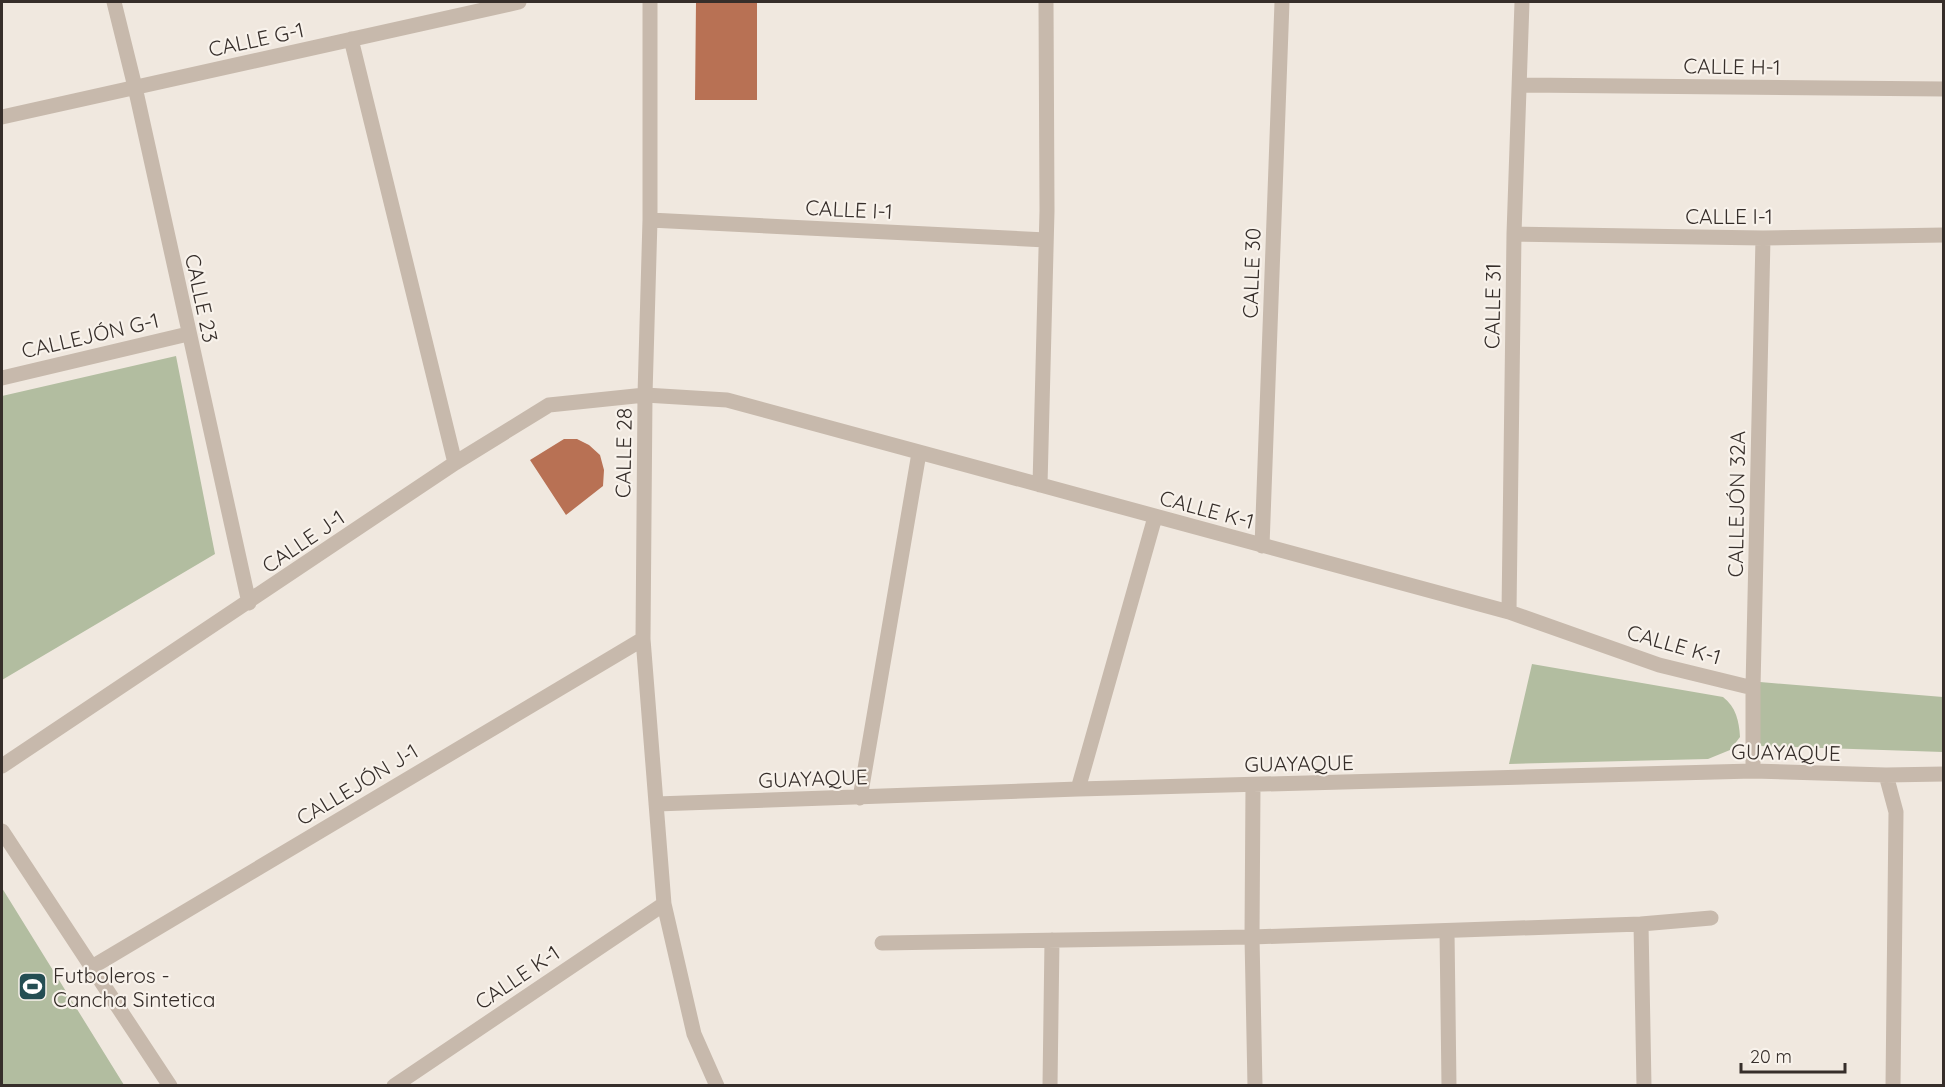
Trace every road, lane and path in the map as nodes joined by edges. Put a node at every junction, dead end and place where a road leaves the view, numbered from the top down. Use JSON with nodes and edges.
{"nodes":[{"id":1,"x":114,"y":2,"type":"edge"},
{"id":2,"x":519,"y":2,"type":"edge"},
{"id":3,"x":650,"y":2,"type":"edge"},
{"id":4,"x":1046,"y":2,"type":"edge"},
{"id":5,"x":1282,"y":2,"type":"edge"},
{"id":6,"x":1522,"y":2,"type":"edge"},
{"id":7,"x":351,"y":39,"type":"junction"},
{"id":8,"x":1520,"y":86,"type":"junction"},
{"id":9,"x":135,"y":87,"type":"junction"},
{"id":10,"x":1944,"y":89,"type":"edge"},
{"id":11,"x":2,"y":117,"type":"edge"},
{"id":12,"x":650,"y":220,"type":"junction"},
{"id":13,"x":1514,"y":234,"type":"junction"},
{"id":14,"x":1944,"y":235,"type":"edge"},
{"id":15,"x":1763,"y":238,"type":"junction"},
{"id":16,"x":1046,"y":240,"type":"junction"},
{"id":17,"x":189,"y":334,"type":"junction"},
{"id":18,"x":2,"y":378,"type":"edge"},
{"id":19,"x":645,"y":395,"type":"junction"},
{"id":20,"x":919,"y":453,"type":"junction"},
{"id":21,"x":455,"y":463,"type":"junction"},
{"id":22,"x":1040,"y":485,"type":"junction"},
{"id":23,"x":1155,"y":517,"type":"junction"},
{"id":24,"x":1262,"y":546,"type":"junction"},
{"id":25,"x":249,"y":603,"type":"junction"},
{"id":26,"x":1509,"y":612,"type":"junction"},
{"id":27,"x":642,"y":639,"type":"junction"},
{"id":28,"x":1753,"y":688,"type":"junction"},
{"id":29,"x":2,"y":766,"type":"edge"},
{"id":30,"x":1753,"y":771,"type":"junction"},
{"id":31,"x":1944,"y":774,"type":"edge"},
{"id":32,"x":1886,"y":776,"type":"junction"},
{"id":33,"x":1253,"y":785,"type":"junction"},
{"id":34,"x":1078,"y":789,"type":"junction"},
{"id":35,"x":860,"y":798,"type":"junction"},
{"id":36,"x":656,"y":804,"type":"junction"},
{"id":37,"x":2,"y":831,"type":"edge"},
{"id":38,"x":664,"y":904,"type":"junction"},
{"id":39,"x":1711,"y":918,"type":"dead end"},
{"id":40,"x":1641,"y":924,"type":"junction"},
{"id":41,"x":1447,"y":931,"type":"junction"},
{"id":42,"x":1252,"y":937,"type":"junction"},
{"id":43,"x":1052,"y":940,"type":"junction"},
{"id":44,"x":882,"y":943,"type":"dead end"},
{"id":45,"x":92,"y":967,"type":"junction"},
{"id":46,"x":170,"y":1086,"type":"edge"},
{"id":47,"x":394,"y":1086,"type":"edge"},
{"id":48,"x":717,"y":1086,"type":"edge"},
{"id":49,"x":1050,"y":1086,"type":"edge"},
{"id":50,"x":1255,"y":1086,"type":"edge"},
{"id":51,"x":1449,"y":1086,"type":"edge"},
{"id":52,"x":1644,"y":1086,"type":"edge"},
{"id":53,"x":1893,"y":1086,"type":"edge"}],
"edges":[{"from":1,"to":9,"type":"street","name":"CALLE 23"},
{"from":2,"to":7,"type":"street","name":"CALLE G-1"},
{"from":3,"to":12,"type":"street","name":"CALLE 28"},
{"from":4,"to":16,"type":"street"},
{"from":5,"to":24,"type":"street","name":"CALLE 30"},
{"from":6,"to":8,"type":"street","name":"CALLE 31"},
{"from":7,"to":9,"type":"street","name":"CALLE G-1"},
{"from":7,"to":21,"type":"street"},
{"from":8,"to":10,"type":"street","name":"CALLE H-1"},
{"from":8,"to":13,"type":"street","name":"CALLE 31"},
{"from":9,"to":11,"type":"street","name":"CALLE G-1"},
{"from":9,"to":17,"type":"street","name":"CALLE 23"},
{"from":12,"to":16,"type":"street","name":"CALLE I-1"},
{"from":12,"to":19,"type":"street","name":"CALLE 28"},
{"from":13,"to":15,"type":"street","name":"CALLE I-1"},
{"from":13,"to":26,"type":"street","name":"CALLE 31"},
{"from":14,"to":15,"type":"street","name":"CALLE I-1"},
{"from":15,"to":28,"type":"street","name":"CALLEJÓN 32A"},
{"from":16,"to":22,"type":"street"},
{"from":17,"to":18,"type":"street","name":"CALLEJÓN G-1"},
{"from":17,"to":25,"type":"street","name":"CALLE 23"},
{"from":19,"to":20,"type":"street","name":"CALLE K-1"},
{"from":19,"to":21,"type":"street","name":"CALLE J-1"},
{"from":19,"to":27,"type":"street","name":"CALLE 28"},
{"from":20,"to":22,"type":"street","name":"CALLE K-1"},
{"from":20,"to":35,"type":"street"},
{"from":21,"to":25,"type":"street","name":"CALLE J-1"},
{"from":22,"to":23,"type":"street","name":"CALLE K-1"},
{"from":23,"to":24,"type":"street","name":"CALLE K-1"},
{"from":23,"to":34,"type":"street"},
{"from":24,"to":26,"type":"street","name":"CALLE K-1"},
{"from":25,"to":29,"type":"street","name":"CALLE J-1"},
{"from":26,"to":28,"type":"street","name":"CALLE K-1"},
{"from":27,"to":36,"type":"street","name":"CALLE 28"},
{"from":27,"to":45,"type":"street","name":"CALLEJÓN J-1"},
{"from":28,"to":30,"type":"street","name":"CALLEJÓN 32A"},
{"from":30,"to":32,"type":"street","name":"GUAYAQUE"},
{"from":30,"to":33,"type":"street","name":"GUAYAQUE"},
{"from":31,"to":32,"type":"street","name":"GUAYAQUE"},
{"from":32,"to":53,"type":"street"},
{"from":33,"to":34,"type":"street","name":"GUAYAQUE"},
{"from":33,"to":42,"type":"street"},
{"from":34,"to":35,"type":"street","name":"GUAYAQUE"},
{"from":35,"to":36,"type":"street","name":"GUAYAQUE"},
{"from":36,"to":38,"type":"street","name":"CALLE 28"},
{"from":37,"to":45,"type":"street"},
{"from":38,"to":47,"type":"street","name":"CALLE K-1"},
{"from":38,"to":48,"type":"street","name":"CALLE 28"},
{"from":39,"to":40,"type":"street"},
{"from":40,"to":41,"type":"street"},
{"from":40,"to":52,"type":"street"},
{"from":41,"to":42,"type":"street"},
{"from":41,"to":51,"type":"street"},
{"from":42,"to":43,"type":"street"},
{"from":42,"to":50,"type":"street"},
{"from":43,"to":44,"type":"street"},
{"from":43,"to":49,"type":"street"},
{"from":45,"to":46,"type":"street"}]}
